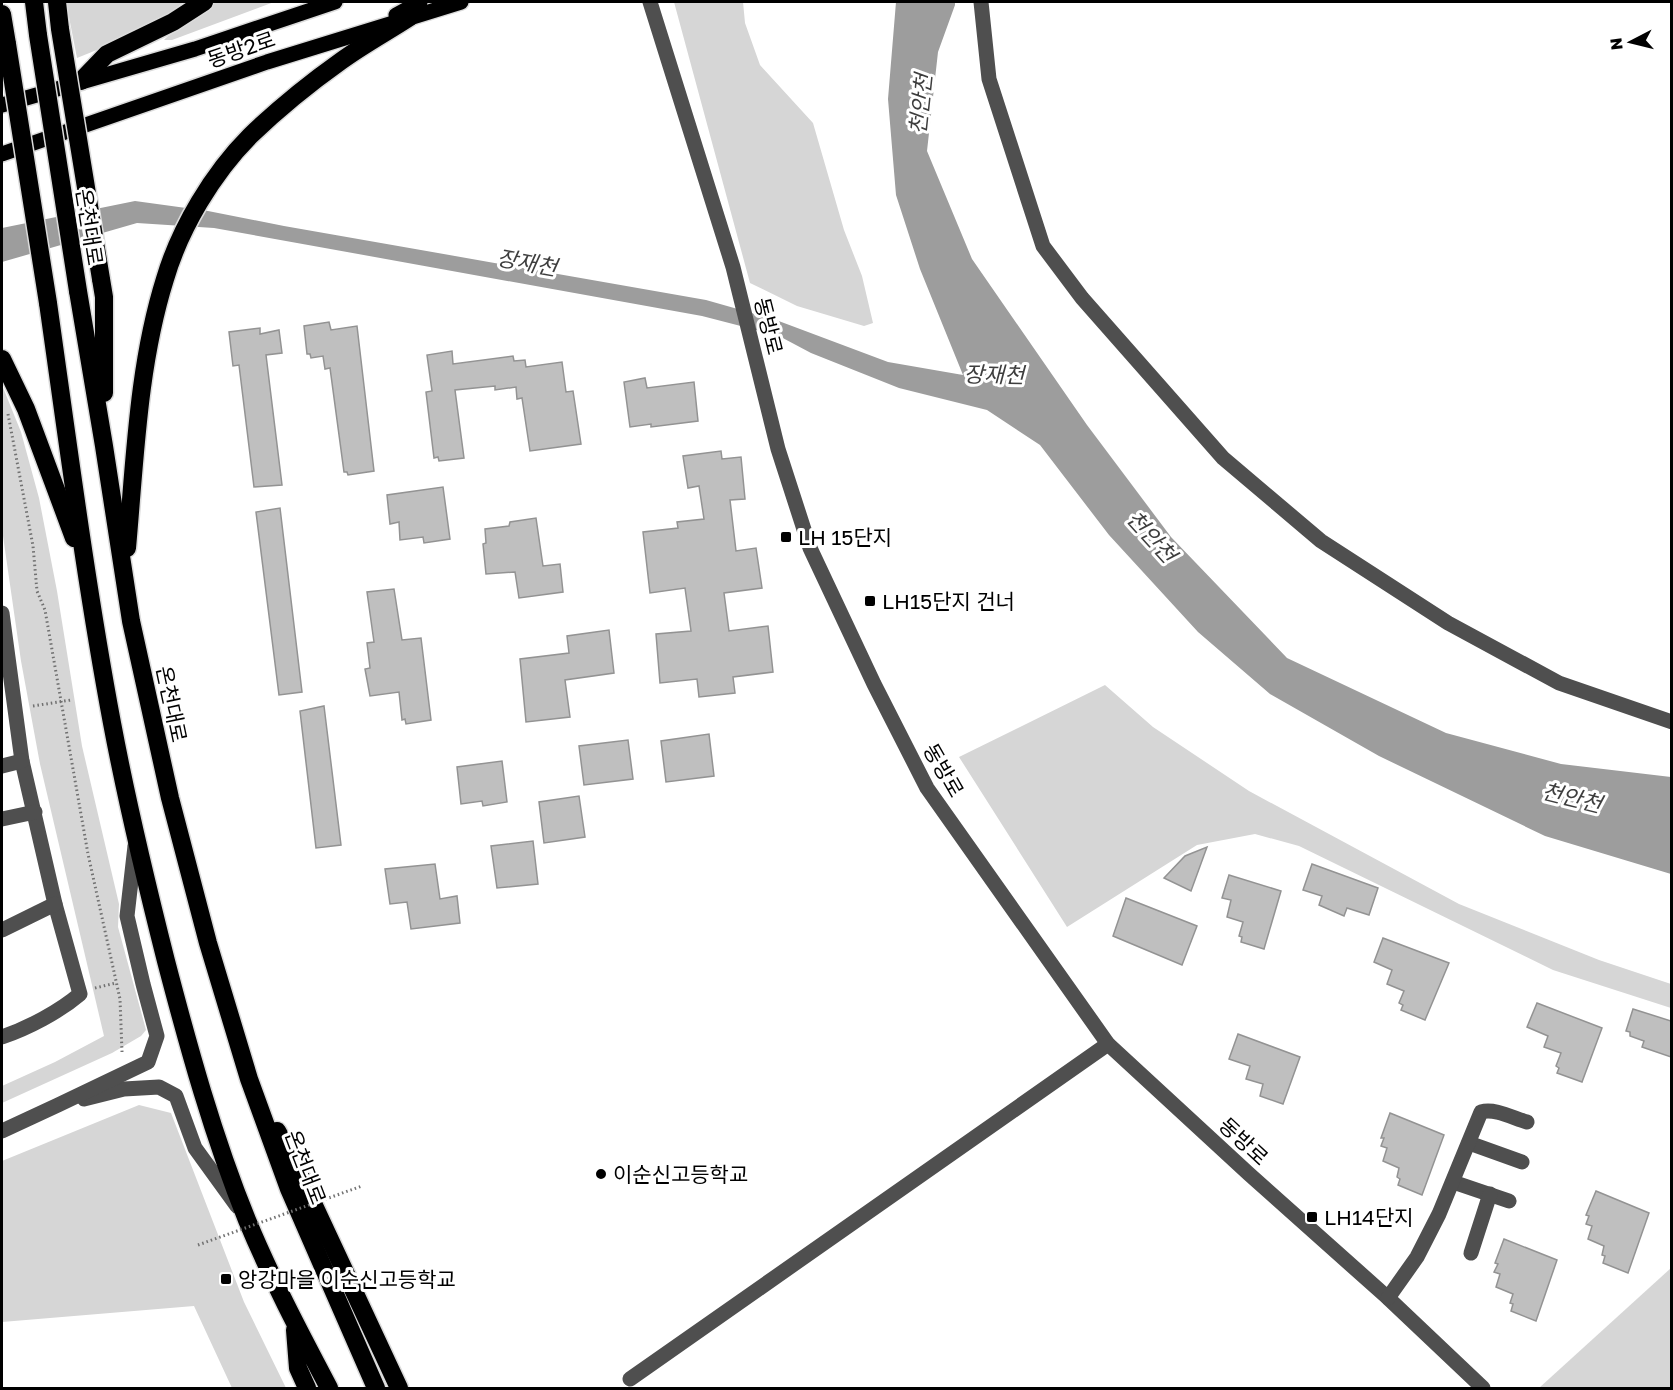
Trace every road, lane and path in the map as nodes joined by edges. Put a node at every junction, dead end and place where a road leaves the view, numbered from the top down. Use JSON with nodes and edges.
{"nodes":[{"id":1,"x":34,"y":2,"type":"edge"},
{"id":2,"x":57,"y":2,"type":"edge"},
{"id":3,"x":204,"y":2,"type":"edge"},
{"id":4,"x":335,"y":2,"type":"edge"},
{"id":5,"x":420,"y":2,"type":"edge"},
{"id":6,"x":461,"y":2,"type":"edge"},
{"id":7,"x":650,"y":2,"type":"edge"},
{"id":8,"x":981,"y":2,"type":"edge"},
{"id":9,"x":2,"y":14,"type":"edge"},
{"id":10,"x":410,"y":17,"type":"junction"},
{"id":11,"x":370,"y":30,"type":"junction"},
{"id":12,"x":81,"y":81,"type":"junction"},
{"id":13,"x":2,"y":105,"type":"edge"},
{"id":14,"x":2,"y":154,"type":"edge"},
{"id":15,"x":2,"y":359,"type":"edge"},
{"id":16,"x":7,"y":408,"type":"dead end"},
{"id":17,"x":104,"y":446,"type":"junction"},
{"id":18,"x":86,"y":571,"type":"junction"},
{"id":19,"x":124,"y":576,"type":"junction"},
{"id":20,"x":2,"y":613,"type":"edge"},
{"id":21,"x":8,"y":698,"type":"edge"},
{"id":22,"x":71,"y":700,"type":"dead end"},
{"id":23,"x":61,"y":701,"type":"junction"},
{"id":24,"x":33,"y":706,"type":"dead end"},
{"id":25,"x":1671,"y":722,"type":"edge"},
{"id":26,"x":22,"y":761,"type":"junction"},
{"id":27,"x":2,"y":766,"type":"edge"},
{"id":28,"x":35,"y":812,"type":"junction"},
{"id":29,"x":2,"y":819,"type":"edge"},
{"id":30,"x":136,"y":836,"type":"junction"},
{"id":31,"x":56,"y":904,"type":"junction"},
{"id":32,"x":2,"y":930,"type":"edge"},
{"id":33,"x":116,"y":982,"type":"junction"},
{"id":34,"x":94,"y":988,"type":"dead end"},
{"id":35,"x":2,"y":1036,"type":"edge"},
{"id":36,"x":1108,"y":1044,"type":"junction"},
{"id":37,"x":122,"y":1052,"type":"dead end"},
{"id":38,"x":249,"y":1079,"type":"junction"},
{"id":39,"x":58,"y":1106,"type":"junction"},
{"id":40,"x":1527,"y":1122,"type":"dead end"},
{"id":41,"x":2,"y":1131,"type":"edge"},
{"id":42,"x":1469,"y":1143,"type":"junction"},
{"id":43,"x":1522,"y":1162,"type":"dead end"},
{"id":44,"x":1453,"y":1182,"type":"junction"},
{"id":45,"x":362,"y":1186,"type":"dead end"},
{"id":46,"x":1490,"y":1194,"type":"junction"},
{"id":47,"x":1509,"y":1201,"type":"dead end"},
{"id":48,"x":247,"y":1220,"type":"junction"},
{"id":49,"x":198,"y":1245,"type":"dead end"},
{"id":50,"x":1471,"y":1253,"type":"dead end"},
{"id":51,"x":1388,"y":1298,"type":"junction"},
{"id":52,"x":295,"y":1322,"type":"junction"},
{"id":53,"x":630,"y":1378,"type":"dead end"},
{"id":54,"x":307,"y":1389,"type":"edge"},
{"id":55,"x":329,"y":1389,"type":"edge"},
{"id":56,"x":376,"y":1389,"type":"edge"},
{"id":57,"x":399,"y":1389,"type":"edge"},
{"id":58,"x":1483,"y":1389,"type":"edge"}],
"edges":[{"from":1,"to":17,"type":"highway","name":"온천대로","bridge":true},
{"from":2,"to":17,"type":"highway","bridge":true},
{"from":3,"to":12,"type":"highway"},
{"from":4,"to":12,"type":"main road","name":"동방2로"},
{"from":5,"to":11,"type":"main road"},
{"from":6,"to":10,"type":"main road","name":"동방2로"},
{"from":7,"to":36,"type":"street","name":"동방로"},
{"from":8,"to":25,"type":"street"},
{"from":9,"to":18,"type":"highway","bridge":true},
{"from":10,"to":11,"type":"main road","name":"동방2로"},
{"from":10,"to":19,"type":"highway"},
{"from":11,"to":14,"type":"main road","name":"동방2로"},
{"from":12,"to":13,"type":"main road","name":"동방2로"},
{"from":15,"to":18,"type":"highway"},
{"from":16,"to":23,"type":"path"},
{"from":17,"to":19,"type":"highway","name":"온천대로"},
{"from":18,"to":30,"type":"highway"},
{"from":19,"to":38,"type":"highway","name":"온천대로"},
{"from":20,"to":21,"type":"street"},
{"from":21,"to":26,"type":"street"},
{"from":22,"to":23,"type":"path"},
{"from":23,"to":24,"type":"path"},
{"from":23,"to":33,"type":"path"},
{"from":26,"to":27,"type":"street"},
{"from":26,"to":28,"type":"street"},
{"from":28,"to":29,"type":"street"},
{"from":28,"to":31,"type":"street"},
{"from":30,"to":39,"type":"street"},
{"from":30,"to":48,"type":"highway"},
{"from":31,"to":32,"type":"street"},
{"from":31,"to":35,"type":"street"},
{"from":33,"to":34,"type":"path"},
{"from":33,"to":37,"type":"path"},
{"from":36,"to":51,"type":"street","name":"동방로"},
{"from":36,"to":53,"type":"street"},
{"from":38,"to":56,"type":"highway","name":"온천대로"},
{"from":38,"to":57,"type":"highway"},
{"from":39,"to":41,"type":"street"},
{"from":39,"to":48,"type":"street"},
{"from":40,"to":42,"type":"street"},
{"from":42,"to":43,"type":"street"},
{"from":42,"to":44,"type":"street"},
{"from":44,"to":46,"type":"street"},
{"from":44,"to":51,"type":"street"},
{"from":45,"to":49,"type":"path","bridge":true},
{"from":46,"to":47,"type":"street"},
{"from":46,"to":50,"type":"street"},
{"from":48,"to":52,"type":"highway"},
{"from":51,"to":58,"type":"street","name":"동방로"},
{"from":52,"to":54,"type":"highway"},
{"from":52,"to":55,"type":"highway"}]}
